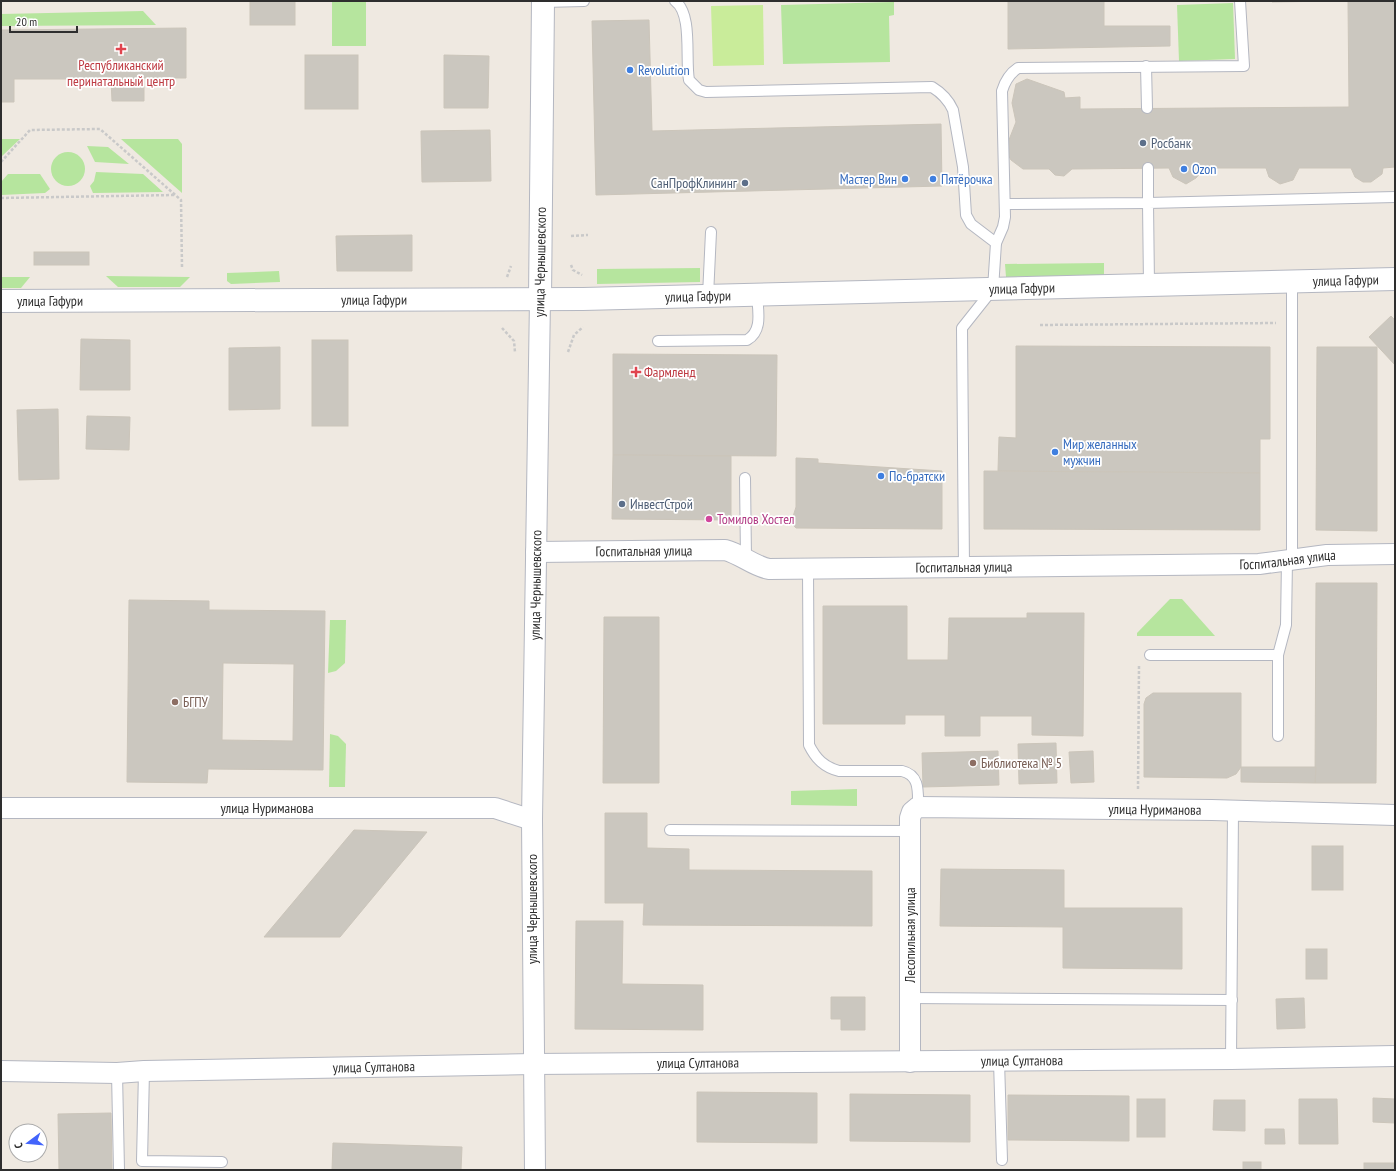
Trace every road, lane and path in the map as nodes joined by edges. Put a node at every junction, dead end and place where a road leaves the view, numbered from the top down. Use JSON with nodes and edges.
{"nodes":[{"id":1,"x":543,"y":1,"type":"edge"},
{"id":2,"x":584,"y":1,"type":"edge"},
{"id":3,"x":675,"y":1,"type":"edge"},
{"id":4,"x":1240,"y":1,"type":"edge"},
{"id":5,"x":1146,"y":66,"type":"junction"},
{"id":6,"x":1147,"y":108,"type":"dead end"},
{"id":7,"x":1,"y":162,"type":"edge"},
{"id":8,"x":1148,"y":168,"type":"dead end"},
{"id":9,"x":175,"y":195,"type":"junction"},
{"id":10,"x":1395,"y":197,"type":"edge"},
{"id":11,"x":1,"y":198,"type":"edge"},
{"id":12,"x":1148,"y":203,"type":"junction"},
{"id":13,"x":1005,"y":204,"type":"junction"},
{"id":14,"x":711,"y":232,"type":"dead end"},
{"id":15,"x":588,"y":235,"type":"dead end"},
{"id":16,"x":571,"y":236,"type":"dead end"},
{"id":17,"x":996,"y":243,"type":"junction"},
{"id":18,"x":571,"y":265,"type":"dead end"},
{"id":19,"x":512,"y":266,"type":"dead end"},
{"id":20,"x":182,"y":267,"type":"dead end"},
{"id":21,"x":582,"y":275,"type":"dead end"},
{"id":22,"x":501,"y":279,"type":"dead end"},
{"id":23,"x":1395,"y":279,"type":"edge"},
{"id":24,"x":1292,"y":282,"type":"junction"},
{"id":25,"x":1150,"y":285,"type":"junction"},
{"id":26,"x":993,"y":289,"type":"junction"},
{"id":27,"x":757,"y":295,"type":"junction"},
{"id":28,"x":708,"y":296,"type":"junction"},
{"id":29,"x":540,"y":299,"type":"junction"},
{"id":30,"x":1,"y":301,"type":"edge"},
{"id":31,"x":1292,"y":323,"type":"junction"},
{"id":32,"x":1040,"y":325,"type":"dead end"},
{"id":33,"x":583,"y":327,"type":"dead end"},
{"id":34,"x":502,"y":328,"type":"dead end"},
{"id":35,"x":658,"y":341,"type":"dead end"},
{"id":36,"x":515,"y":352,"type":"dead end"},
{"id":37,"x":568,"y":352,"type":"dead end"},
{"id":38,"x":745,"y":478,"type":"dead end"},
{"id":39,"x":536,"y":552,"type":"junction"},
{"id":40,"x":1395,"y":554,"type":"edge"},
{"id":41,"x":746,"y":558,"type":"junction"},
{"id":42,"x":1289,"y":560,"type":"junction"},
{"id":43,"x":964,"y":567,"type":"junction"},
{"id":44,"x":808,"y":569,"type":"junction"},
{"id":45,"x":1150,"y":654,"type":"joint"},
{"id":46,"x":1278,"y":655,"type":"junction"},
{"id":47,"x":1278,"y":736,"type":"dead end"},
{"id":48,"x":1,"y":808,"type":"edge"},
{"id":49,"x":916,"y":808,"type":"junction"},
{"id":50,"x":1138,"y":809,"type":"junction"},
{"id":51,"x":1233,"y":810,"type":"junction"},
{"id":52,"x":1395,"y":815,"type":"edge"},
{"id":53,"x":532,"y":820,"type":"junction"},
{"id":54,"x":670,"y":830,"type":"dead end"},
{"id":55,"x":910,"y":831,"type":"junction"},
{"id":56,"x":910,"y":998,"type":"junction"},
{"id":57,"x":1232,"y":1000,"type":"junction"},
{"id":58,"x":1395,"y":1056,"type":"edge"},
{"id":59,"x":1232,"y":1059,"type":"junction"},
{"id":60,"x":999,"y":1061,"type":"junction"},
{"id":61,"x":910,"y":1062,"type":"junction"},
{"id":62,"x":533,"y":1064,"type":"junction"},
{"id":63,"x":1,"y":1071,"type":"edge"},
{"id":64,"x":144,"y":1071,"type":"junction"},
{"id":65,"x":117,"y":1073,"type":"junction"},
{"id":66,"x":1002,"y":1160,"type":"dead end"},
{"id":67,"x":222,"y":1162,"type":"dead end"},
{"id":68,"x":120,"y":1170,"type":"edge"},
{"id":69,"x":535,"y":1170,"type":"edge"}],
"edges":[{"from":1,"to":2,"type":"lane"},
{"from":1,"to":29,"type":"street","name":"улица Чернышевского"},
{"from":3,"to":17,"type":"lane"},
{"from":4,"to":5,"type":"lane"},
{"from":5,"to":6,"type":"lane"},
{"from":5,"to":13,"type":"lane"},
{"from":7,"to":9,"type":"path"},
{"from":8,"to":12,"type":"lane"},
{"from":9,"to":11,"type":"path"},
{"from":9,"to":20,"type":"path"},
{"from":10,"to":12,"type":"lane"},
{"from":12,"to":13,"type":"lane"},
{"from":12,"to":25,"type":"lane"},
{"from":13,"to":17,"type":"lane"},
{"from":14,"to":28,"type":"lane"},
{"from":15,"to":16,"type":"path"},
{"from":17,"to":26,"type":"lane"},
{"from":18,"to":21,"type":"path"},
{"from":19,"to":22,"type":"path"},
{"from":23,"to":24,"type":"street","name":"улица Гафури"},
{"from":24,"to":25,"type":"street","name":"улица Гафури"},
{"from":24,"to":31,"type":"lane"},
{"from":25,"to":26,"type":"street","name":"улица Гафури"},
{"from":26,"to":27,"type":"street","name":"улица Гафури"},
{"from":26,"to":43,"type":"lane"},
{"from":27,"to":28,"type":"street","name":"улица Гафури"},
{"from":27,"to":35,"type":"lane"},
{"from":28,"to":29,"type":"street","name":"улица Гафури"},
{"from":29,"to":30,"type":"street","name":"улица Гафури"},
{"from":29,"to":39,"type":"street","name":"улица Чернышевского"},
{"from":31,"to":32,"type":"path"},
{"from":31,"to":42,"type":"lane"},
{"from":33,"to":37,"type":"path"},
{"from":34,"to":36,"type":"path"},
{"from":38,"to":41,"type":"lane"},
{"from":39,"to":41,"type":"street","name":"Госпитальная улица"},
{"from":39,"to":53,"type":"street","name":"улица Чернышевского"},
{"from":40,"to":42,"type":"street","name":"Госпитальная улица"},
{"from":41,"to":44,"type":"street","name":"Госпитальная улица"},
{"from":42,"to":43,"type":"street","name":"Госпитальная улица"},
{"from":42,"to":46,"type":"lane"},
{"from":43,"to":44,"type":"street","name":"Госпитальная улица"},
{"from":44,"to":49,"type":"lane"},
{"from":45,"to":46,"type":"lane"},
{"from":45,"to":50,"type":"path"},
{"from":46,"to":47,"type":"lane"},
{"from":48,"to":53,"type":"street","name":"улица Нуриманова"},
{"from":49,"to":50,"type":"street","name":"улица Нуриманова"},
{"from":49,"to":55,"type":"street","name":"Лесопильная улица"},
{"from":50,"to":51,"type":"street","name":"улица Нуриманова"},
{"from":51,"to":52,"type":"street","name":"улица Нуриманова"},
{"from":51,"to":57,"type":"lane"},
{"from":53,"to":62,"type":"street","name":"улица Чернышевского"},
{"from":54,"to":55,"type":"lane"},
{"from":55,"to":56,"type":"street","name":"Лесопильная улица"},
{"from":56,"to":57,"type":"lane"},
{"from":56,"to":61,"type":"street","name":"Лесопильная улица"},
{"from":57,"to":59,"type":"lane"},
{"from":58,"to":59,"type":"street","name":"улица Султанова"},
{"from":59,"to":60,"type":"street","name":"улица Султанова"},
{"from":60,"to":61,"type":"street","name":"улица Султанова"},
{"from":60,"to":66,"type":"lane"},
{"from":61,"to":62,"type":"street","name":"улица Султанова"},
{"from":62,"to":64,"type":"street","name":"улица Султанова"},
{"from":62,"to":69,"type":"street","name":"улица Чернышевского"},
{"from":63,"to":65,"type":"street","name":"улица Султанова"},
{"from":64,"to":65,"type":"street","name":"улица Султанова"},
{"from":64,"to":67,"type":"lane"},
{"from":65,"to":68,"type":"lane"}]}
